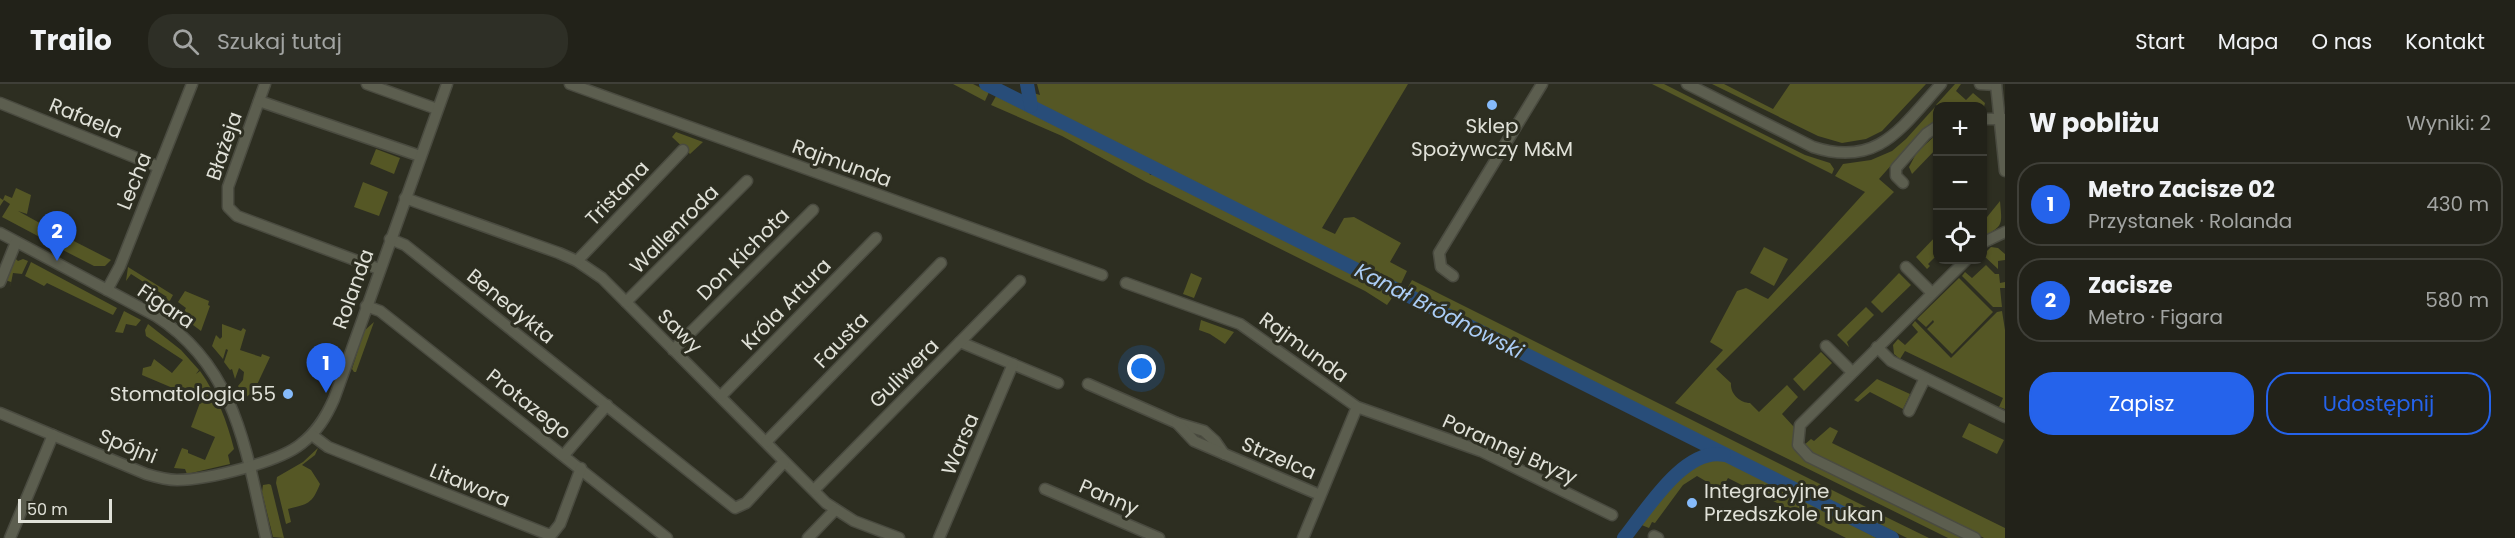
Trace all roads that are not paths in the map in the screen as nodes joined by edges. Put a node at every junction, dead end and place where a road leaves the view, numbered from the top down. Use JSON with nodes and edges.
{"nodes":[{"id":1,"x":192,"y":84,"type":"edge"},
{"id":2,"x":266,"y":84,"type":"edge"},
{"id":3,"x":368,"y":84,"type":"edge"},
{"id":4,"x":447,"y":84,"type":"edge"},
{"id":5,"x":570,"y":84,"type":"edge"},
{"id":6,"x":1542,"y":84,"type":"edge"},
{"id":7,"x":1687,"y":84,"type":"edge"},
{"id":8,"x":1941,"y":84,"type":"edge"},
{"id":9,"x":1980,"y":84,"type":"edge"},
{"id":10,"x":1996,"y":85,"type":"edge"},
{"id":11,"x":259,"y":101,"type":"junction"},
{"id":12,"x":0,"y":103,"type":"edge"},
{"id":13,"x":437,"y":109,"type":"junction"},
{"id":14,"x":2002,"y":119,"type":"edge"},
{"id":15,"x":1933,"y":129,"type":"edge"},
{"id":16,"x":683,"y":150,"type":"dead end"},
{"id":17,"x":420,"y":156,"type":"junction"},
{"id":18,"x":159,"y":167,"type":"junction"},
{"id":19,"x":2005,"y":171,"type":"edge"},
{"id":20,"x":747,"y":181,"type":"dead end"},
{"id":21,"x":1903,"y":183,"type":"dead end"},
{"id":22,"x":405,"y":198,"type":"junction"},
{"id":23,"x":813,"y":210,"type":"dead end"},
{"id":24,"x":2005,"y":232,"type":"edge"},
{"id":25,"x":0,"y":233,"type":"edge"},
{"id":26,"x":876,"y":238,"type":"dead end"},
{"id":27,"x":390,"y":239,"type":"junction"},
{"id":28,"x":1987,"y":241,"type":"edge"},
{"id":29,"x":16,"y":242,"type":"junction"},
{"id":30,"x":577,"y":261,"type":"junction"},
{"id":31,"x":941,"y":263,"type":"dead end"},
{"id":32,"x":1962,"y":264,"type":"edge"},
{"id":33,"x":1906,"y":267,"type":"dead end"},
{"id":34,"x":379,"y":269,"type":"junction"},
{"id":35,"x":1102,"y":275,"type":"dead end"},
{"id":36,"x":1453,"y":276,"type":"dead end"},
{"id":37,"x":1020,"y":281,"type":"dead end"},
{"id":38,"x":0,"y":282,"type":"edge"},
{"id":39,"x":1126,"y":283,"type":"dead end"},
{"id":40,"x":107,"y":290,"type":"junction"},
{"id":41,"x":1932,"y":293,"type":"junction"},
{"id":42,"x":626,"y":302,"type":"junction"},
{"id":43,"x":366,"y":306,"type":"junction"},
{"id":44,"x":960,"y":342,"type":"junction"},
{"id":45,"x":1826,"y":346,"type":"dead end"},
{"id":46,"x":1877,"y":347,"type":"junction"},
{"id":47,"x":674,"y":350,"type":"junction"},
{"id":48,"x":1013,"y":364,"type":"junction"},
{"id":49,"x":1852,"y":372,"type":"junction"},
{"id":50,"x":1925,"y":378,"type":"junction"},
{"id":51,"x":1058,"y":382,"type":"dead end"},
{"id":52,"x":1088,"y":384,"type":"dead end"},
{"id":53,"x":721,"y":396,"type":"junction"},
{"id":54,"x":607,"y":405,"type":"junction"},
{"id":55,"x":1357,"y":407,"type":"junction"},
{"id":56,"x":1909,"y":411,"type":"dead end"},
{"id":57,"x":0,"y":413,"type":"edge"},
{"id":58,"x":2005,"y":417,"type":"edge"},
{"id":59,"x":52,"y":435,"type":"junction"},
{"id":60,"x":312,"y":435,"type":"junction"},
{"id":61,"x":766,"y":442,"type":"junction"},
{"id":62,"x":564,"y":455,"type":"junction"},
{"id":63,"x":784,"y":462,"type":"junction"},
{"id":64,"x":249,"y":466,"type":"junction"},
{"id":65,"x":581,"y":468,"type":"junction"},
{"id":66,"x":1045,"y":489,"type":"dead end"},
{"id":67,"x":814,"y":490,"type":"junction"},
{"id":68,"x":1320,"y":495,"type":"junction"},
{"id":69,"x":835,"y":510,"type":"junction"},
{"id":70,"x":1612,"y":515,"type":"dead end"},
{"id":71,"x":10,"y":538,"type":"edge"},
{"id":72,"x":266,"y":538,"type":"edge"},
{"id":73,"x":667,"y":538,"type":"edge"},
{"id":74,"x":808,"y":538,"type":"edge"},
{"id":75,"x":899,"y":538,"type":"edge"},
{"id":76,"x":939,"y":538,"type":"edge"},
{"id":77,"x":1159,"y":538,"type":"edge"},
{"id":78,"x":1303,"y":538,"type":"edge"},
{"id":79,"x":1975,"y":538,"type":"edge"}],
"edges":[{"from":1,"to":18,"type":"street","name":"Lecha"},
{"from":2,"to":11,"type":"street","name":"Błażeja"},
{"from":3,"to":13,"type":"street"},
{"from":4,"to":13,"type":"street","name":"Rolanda"},
{"from":5,"to":35,"type":"street","name":"Rajmunda"},
{"from":6,"to":36,"type":"street"},
{"from":7,"to":8,"type":"street"},
{"from":9,"to":10,"type":"street"},
{"from":10,"to":14,"type":"street"},
{"from":11,"to":17,"type":"street"},
{"from":11,"to":34,"type":"street","name":"Błażeja"},
{"from":12,"to":18,"type":"street","name":"Rafaela"},
{"from":13,"to":17,"type":"street","name":"Rolanda"},
{"from":14,"to":19,"type":"street"},
{"from":15,"to":21,"type":"street"},
{"from":16,"to":30,"type":"street","name":"Tristana"},
{"from":17,"to":22,"type":"street","name":"Rolanda"},
{"from":18,"to":40,"type":"street","name":"Lecha"},
{"from":20,"to":42,"type":"street","name":"Wallenroda"},
{"from":22,"to":27,"type":"street","name":"Rolanda"},
{"from":22,"to":30,"type":"street","name":"Sawy"},
{"from":23,"to":47,"type":"street","name":"Don Kichota"},
{"from":24,"to":28,"type":"street"},
{"from":25,"to":29,"type":"street","name":"Figara"},
{"from":26,"to":53,"type":"street","name":"Króla Artura"},
{"from":27,"to":34,"type":"street","name":"Rolanda"},
{"from":27,"to":54,"type":"street","name":"Benedykta"},
{"from":29,"to":38,"type":"street"},
{"from":29,"to":40,"type":"street","name":"Figara"},
{"from":30,"to":42,"type":"street","name":"Sawy"},
{"from":31,"to":61,"type":"street","name":"Fausta"},
{"from":32,"to":41,"type":"street"},
{"from":33,"to":41,"type":"street"},
{"from":34,"to":43,"type":"street","name":"Rolanda"},
{"from":37,"to":44,"type":"street","name":"Guliwera"},
{"from":39,"to":55,"type":"street","name":"Rajmunda"},
{"from":40,"to":64,"type":"street","name":"Figara"},
{"from":41,"to":46,"type":"street"},
{"from":42,"to":47,"type":"street","name":"Sawy"},
{"from":43,"to":60,"type":"street","name":"Rolanda"},
{"from":43,"to":62,"type":"street","name":"Protazego"},
{"from":44,"to":48,"type":"street"},
{"from":44,"to":67,"type":"street","name":"Guliwera"},
{"from":45,"to":49,"type":"street"},
{"from":46,"to":49,"type":"street"},
{"from":46,"to":50,"type":"street"},
{"from":47,"to":53,"type":"street","name":"Sawy"},
{"from":48,"to":51,"type":"street"},
{"from":48,"to":76,"type":"street","name":"Warsa"},
{"from":49,"to":79,"type":"street"},
{"from":50,"to":56,"type":"street"},
{"from":50,"to":58,"type":"street"},
{"from":52,"to":68,"type":"street","name":"Strzelca"},
{"from":53,"to":61,"type":"street","name":"Sawy"},
{"from":54,"to":62,"type":"street"},
{"from":54,"to":63,"type":"street","name":"Benedykta"},
{"from":55,"to":68,"type":"street"},
{"from":55,"to":70,"type":"street","name":"Porannej Bryzy"},
{"from":57,"to":59,"type":"street","name":"Spójni"},
{"from":59,"to":64,"type":"street","name":"Spójni"},
{"from":59,"to":71,"type":"street"},
{"from":60,"to":64,"type":"street","name":"Rolanda"},
{"from":60,"to":65,"type":"street","name":"Litawora"},
{"from":61,"to":63,"type":"street","name":"Sawy"},
{"from":62,"to":65,"type":"street","name":"Protazego"},
{"from":63,"to":67,"type":"street","name":"Sawy"},
{"from":64,"to":72,"type":"street","name":"Figara"},
{"from":65,"to":73,"type":"street","name":"Protazego"},
{"from":66,"to":77,"type":"street","name":"Panny"},
{"from":67,"to":69,"type":"street","name":"Sawy"},
{"from":68,"to":78,"type":"street"},
{"from":69,"to":74,"type":"street"},
{"from":69,"to":75,"type":"street","name":"Sawy"}]}
